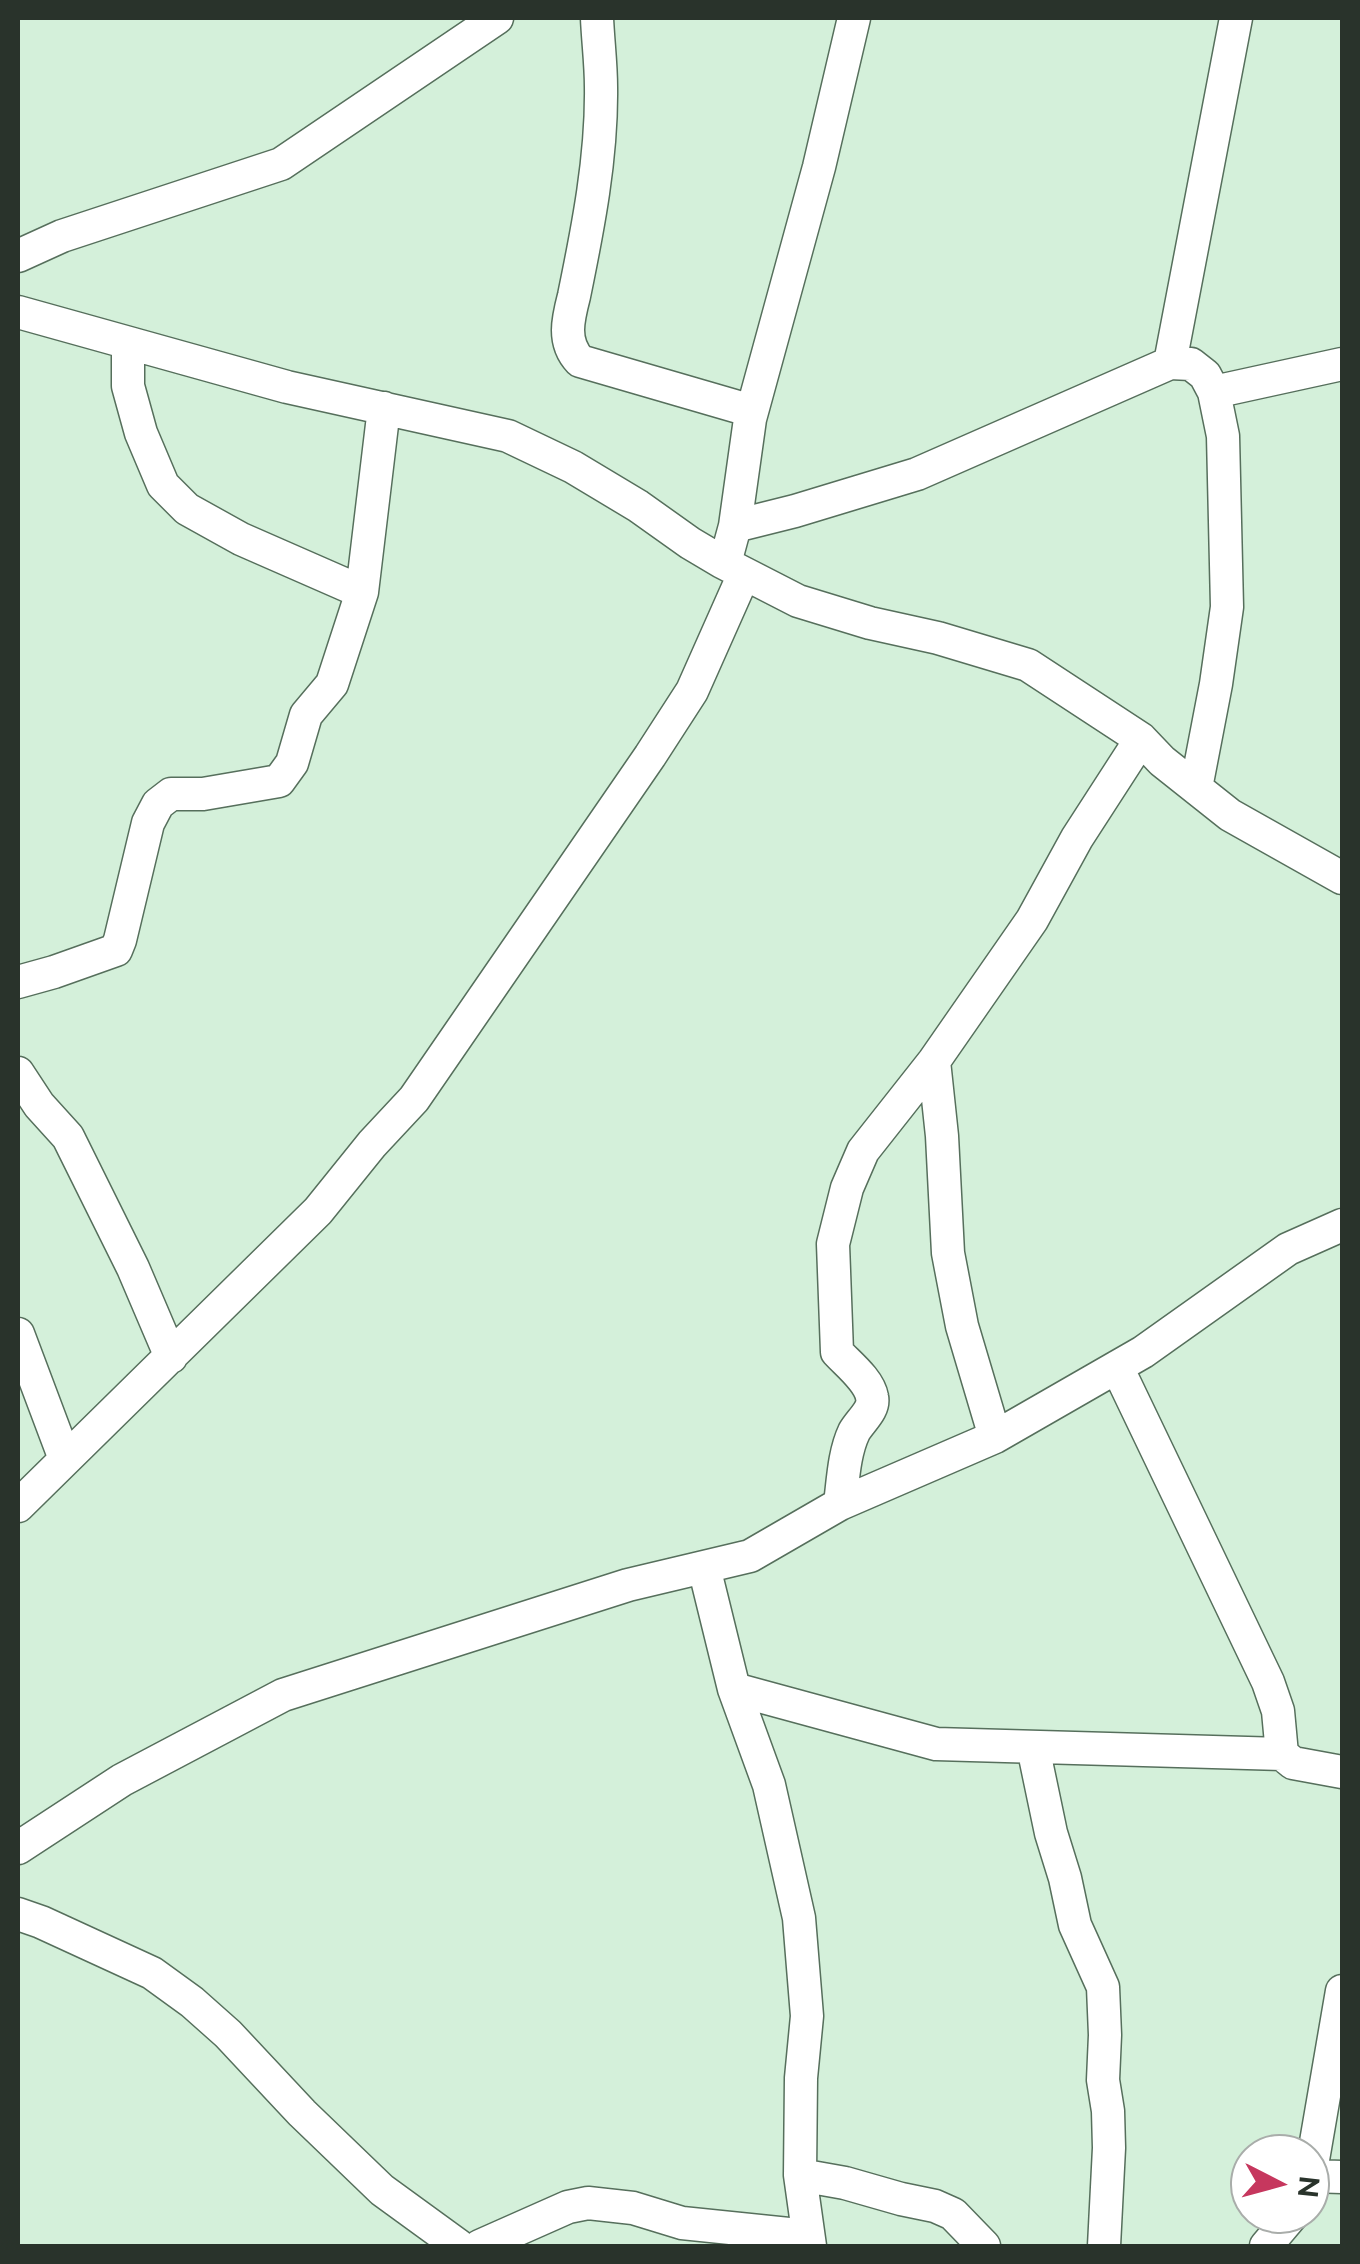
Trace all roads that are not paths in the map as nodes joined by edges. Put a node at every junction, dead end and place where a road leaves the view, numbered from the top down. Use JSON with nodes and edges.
{"nodes":[{"id":1,"x":497,"y":18,"type":"edge"},
{"id":2,"x":597,"y":18,"type":"edge"},
{"id":3,"x":854,"y":18,"type":"edge"},
{"id":4,"x":1236,"y":18,"type":"edge"},
{"id":5,"x":18,"y":256,"type":"edge"},
{"id":6,"x":18,"y":312,"type":"edge"},
{"id":7,"x":128,"y":344,"type":"junction"},
{"id":8,"x":1170,"y":364,"type":"junction"},
{"id":9,"x":1342,"y":364,"type":"edge"},
{"id":10,"x":1214,"y":392,"type":"junction"},
{"id":11,"x":384,"y":408,"type":"junction"},
{"id":12,"x":752,"y":411,"type":"junction"},
{"id":13,"x":735,"y":526,"type":"junction"},
{"id":14,"x":735,"y":568,"type":"junction"},
{"id":15,"x":362,"y":592,"type":"junction"},
{"id":16,"x":1141,"y":739,"type":"junction"},
{"id":17,"x":1196,"y":788,"type":"junction"},
{"id":18,"x":1342,"y":878,"type":"edge"},
{"id":19,"x":18,"y":982,"type":"edge"},
{"id":20,"x":934,"y":1061,"type":"junction"},
{"id":21,"x":18,"y":1073,"type":"edge"},
{"id":22,"x":1342,"y":1225,"type":"edge"},
{"id":23,"x":18,"y":1334,"type":"edge"},
{"id":24,"x":171,"y":1357,"type":"junction"},
{"id":25,"x":1117,"y":1367,"type":"junction"},
{"id":26,"x":995,"y":1437,"type":"junction"},
{"id":27,"x":65,"y":1459,"type":"junction"},
{"id":28,"x":24,"y":1491,"type":"edge"},
{"id":29,"x":840,"y":1504,"type":"junction"},
{"id":30,"x":704,"y":1567,"type":"junction"},
{"id":31,"x":734,"y":1689,"type":"junction"},
{"id":32,"x":1033,"y":1747,"type":"junction"},
{"id":33,"x":1282,"y":1754,"type":"junction"},
{"id":34,"x":1342,"y":1772,"type":"edge"},
{"id":35,"x":18,"y":1848,"type":"edge"},
{"id":36,"x":18,"y":1914,"type":"edge"},
{"id":37,"x":1342,"y":1991,"type":"edge"},
{"id":38,"x":1342,"y":2001,"type":"edge"},
{"id":39,"x":1318,"y":2134,"type":"edge"},
{"id":40,"x":800,"y":2175,"type":"junction"},
{"id":41,"x":809,"y":2241,"type":"edge"},
{"id":42,"x":460,"y":2246,"type":"edge"},
{"id":43,"x":480,"y":2246,"type":"edge"},
{"id":44,"x":984,"y":2246,"type":"edge"},
{"id":45,"x":1104,"y":2246,"type":"edge"}],
"edges":[{"from":1,"to":5,"type":"street"},
{"from":2,"to":12,"type":"street"},
{"from":3,"to":12,"type":"street"},
{"from":4,"to":8,"type":"street"},
{"from":6,"to":7,"type":"street"},
{"from":7,"to":11,"type":"street"},
{"from":7,"to":15,"type":"street"},
{"from":8,"to":10,"type":"street"},
{"from":8,"to":13,"type":"street"},
{"from":9,"to":10,"type":"street"},
{"from":10,"to":17,"type":"street"},
{"from":11,"to":14,"type":"street"},
{"from":11,"to":15,"type":"street"},
{"from":12,"to":13,"type":"street"},
{"from":13,"to":14,"type":"street"},
{"from":14,"to":16,"type":"street"},
{"from":14,"to":24,"type":"street"},
{"from":15,"to":19,"type":"street"},
{"from":16,"to":17,"type":"street"},
{"from":16,"to":20,"type":"street"},
{"from":17,"to":18,"type":"street"},
{"from":20,"to":26,"type":"street"},
{"from":20,"to":29,"type":"street"},
{"from":21,"to":24,"type":"street"},
{"from":22,"to":25,"type":"street"},
{"from":23,"to":27,"type":"street"},
{"from":24,"to":27,"type":"street"},
{"from":25,"to":26,"type":"street"},
{"from":25,"to":33,"type":"street"},
{"from":26,"to":29,"type":"street"},
{"from":27,"to":28,"type":"street"},
{"from":29,"to":30,"type":"street"},
{"from":30,"to":31,"type":"street"},
{"from":30,"to":35,"type":"street"},
{"from":31,"to":32,"type":"street"},
{"from":31,"to":40,"type":"street"},
{"from":32,"to":33,"type":"street"},
{"from":32,"to":45,"type":"street"},
{"from":33,"to":34,"type":"street"},
{"from":36,"to":42,"type":"street"},
{"from":37,"to":38,"type":"street"},
{"from":38,"to":39,"type":"street"},
{"from":40,"to":41,"type":"street"},
{"from":40,"to":44,"type":"street"},
{"from":41,"to":43,"type":"street"}]}
